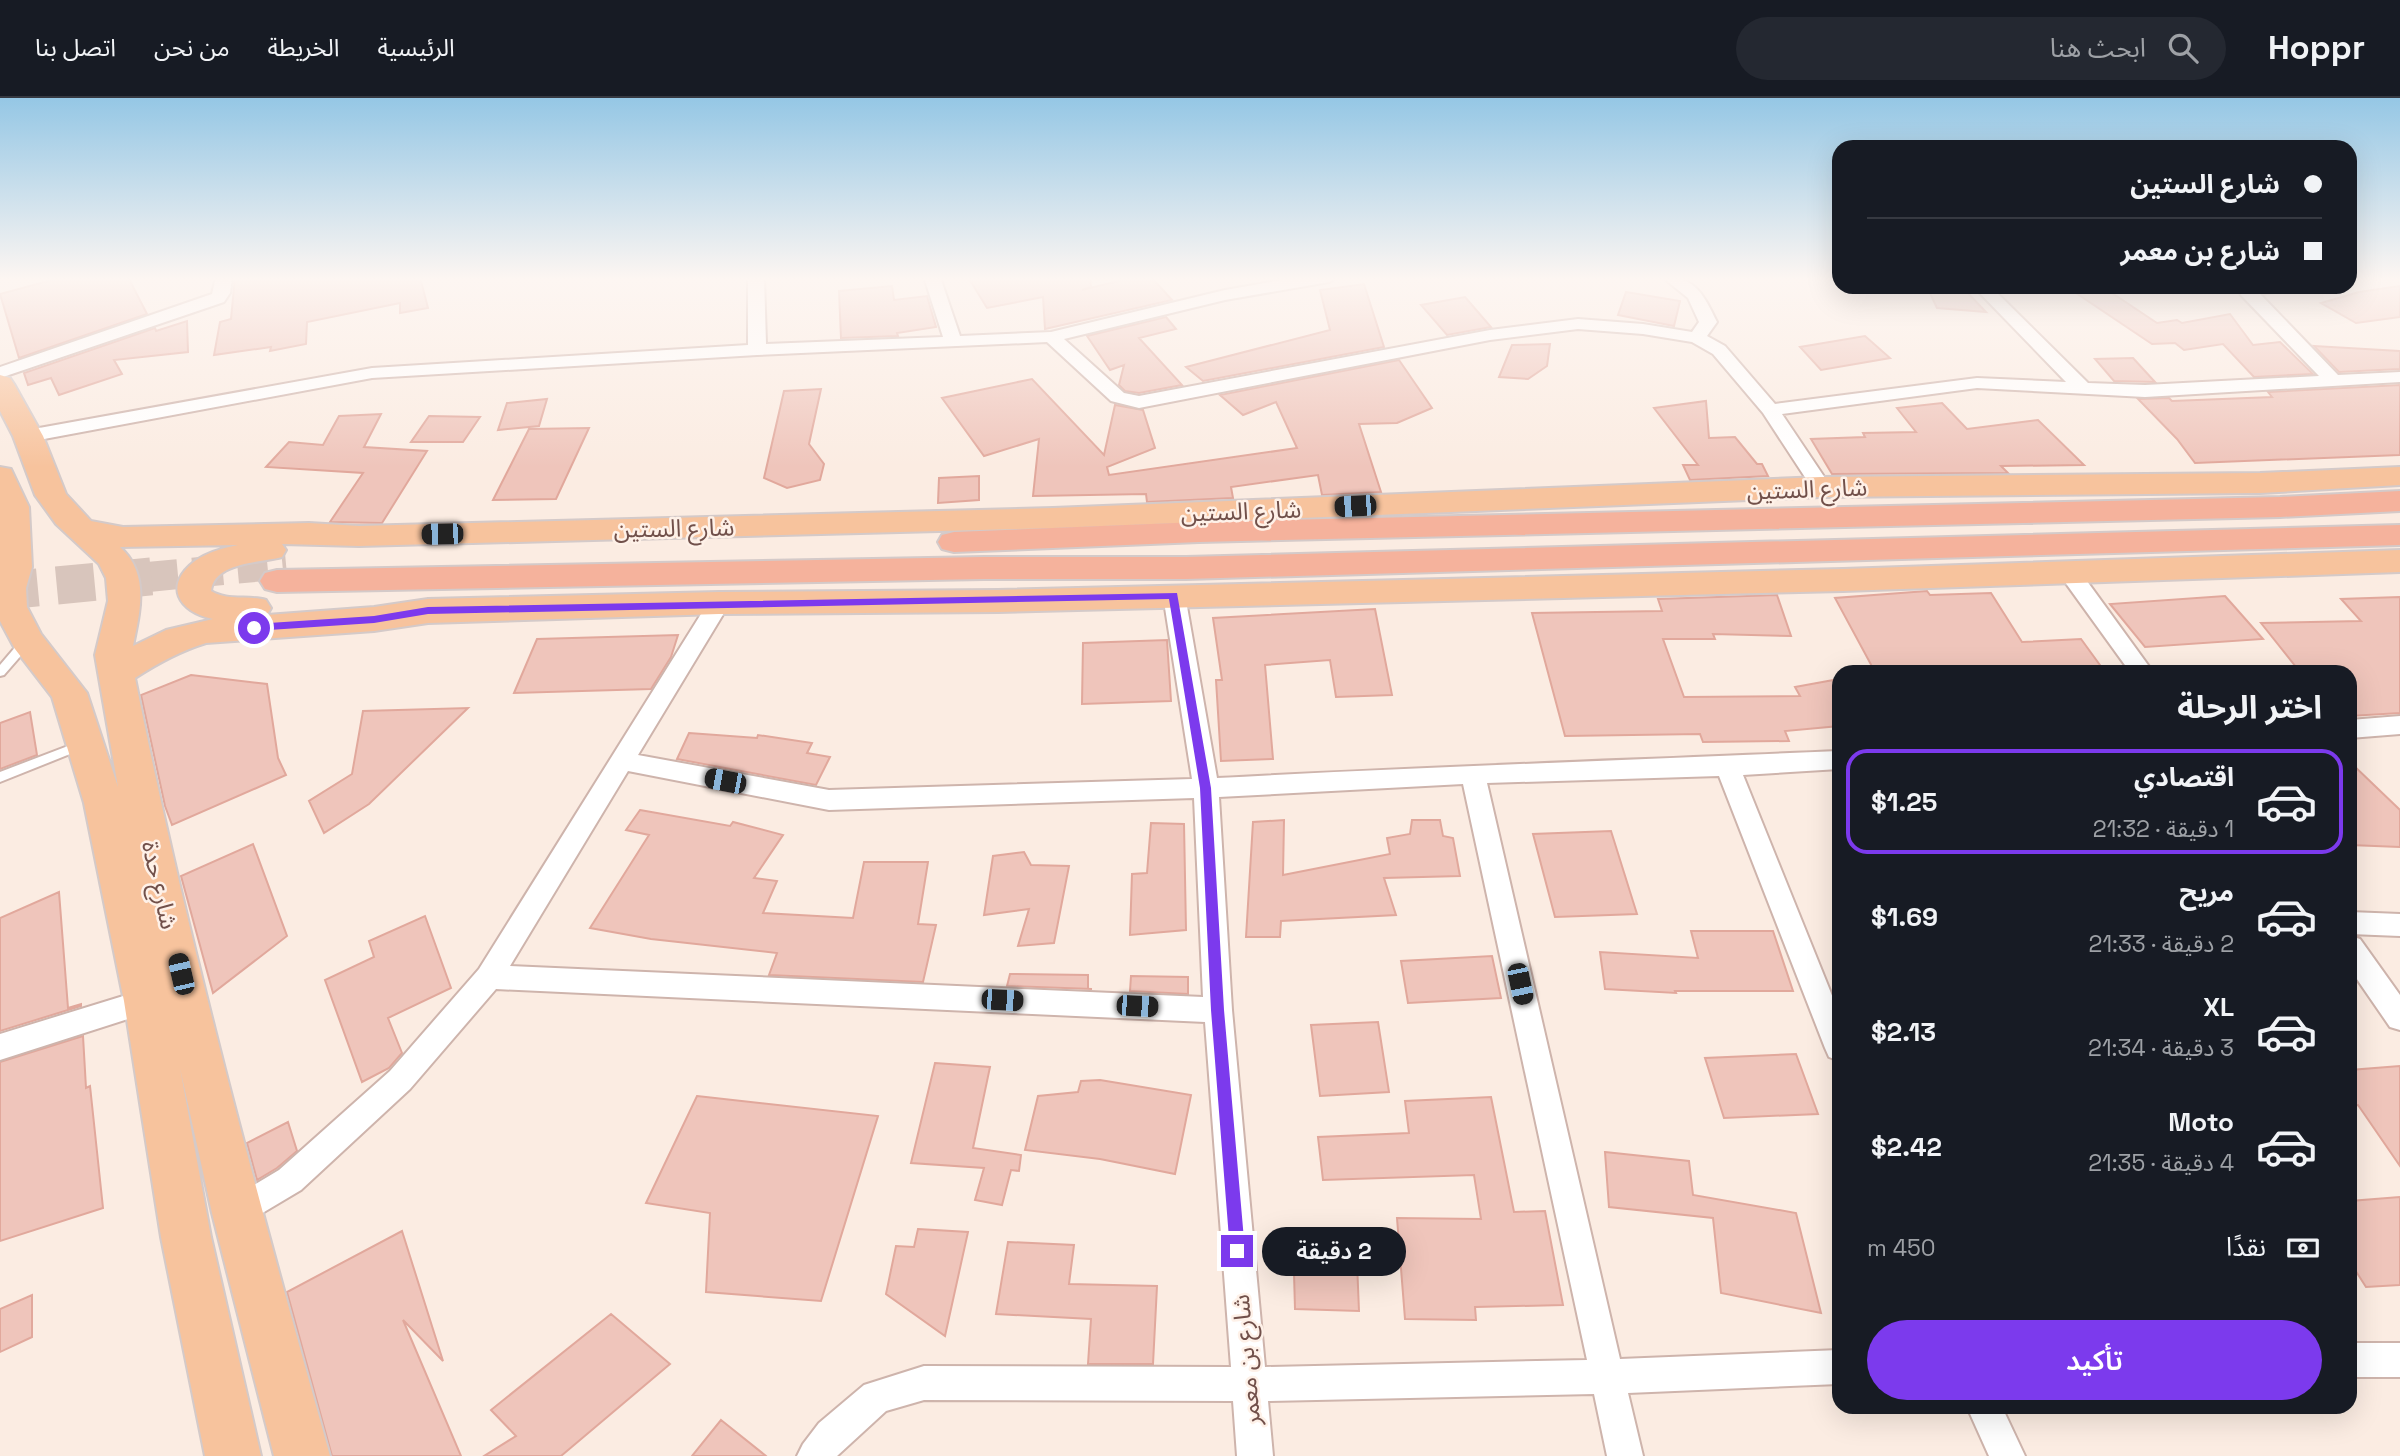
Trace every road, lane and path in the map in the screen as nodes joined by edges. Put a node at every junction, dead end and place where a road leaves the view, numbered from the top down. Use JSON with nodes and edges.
{"nodes":[{"id":1,"x":95,"y":340,"type":"edge"},
{"id":2,"x":757,"y":340,"type":"edge"},
{"id":3,"x":968,"y":340,"type":"edge"},
{"id":4,"x":1055,"y":340,"type":"edge"},
{"id":5,"x":1462,"y":340,"type":"edge"},
{"id":6,"x":1701,"y":340,"type":"edge"},
{"id":7,"x":2035,"y":340,"type":"edge"},
{"id":8,"x":2295,"y":340,"type":"edge"},
{"id":9,"x":953,"y":341,"type":"joint"},
{"id":10,"x":757,"y":350,"type":"junction"},
{"id":11,"x":0,"y":373,"type":"edge"},
{"id":12,"x":2400,"y":377,"type":"edge"},
{"id":13,"x":2333,"y":380,"type":"junction"},
{"id":14,"x":0,"y":384,"type":"edge"},
{"id":15,"x":2082,"y":387,"type":"junction"},
{"id":16,"x":1770,"y":410,"type":"junction"},
{"id":17,"x":28,"y":436,"type":"junction"},
{"id":18,"x":2400,"y":476,"type":"edge"},
{"id":19,"x":1821,"y":487,"type":"junction"},
{"id":20,"x":2,"y":494,"type":"edge"},
{"id":21,"x":2270,"y":495,"type":"junction"},
{"id":22,"x":2400,"y":501,"type":"edge"},
{"id":23,"x":1053,"y":518,"type":"junction"},
{"id":24,"x":82,"y":530,"type":"junction"},
{"id":25,"x":1199,"y":532,"type":"junction"},
{"id":26,"x":2400,"y":535,"type":"edge"},
{"id":27,"x":359,"y":536,"type":"junction"},
{"id":28,"x":2317,"y":537,"type":"junction"},
{"id":29,"x":2184,"y":541,"type":"junction"},
{"id":30,"x":2400,"y":561,"type":"edge"},
{"id":31,"x":2340,"y":562,"type":"junction"},
{"id":32,"x":2205,"y":566,"type":"junction"},
{"id":33,"x":1751,"y":567,"type":"junction"},
{"id":34,"x":2068,"y":571,"type":"junction"},
{"id":35,"x":1174,"y":595,"type":"junction"},
{"id":36,"x":719,"y":603,"type":"junction"},
{"id":37,"x":428,"y":611,"type":"junction"},
{"id":38,"x":14,"y":640,"type":"edge"},
{"id":39,"x":2137,"y":665,"type":"edge"},
{"id":40,"x":0,"y":673,"type":"edge"},
{"id":41,"x":116,"y":673,"type":"junction"},
{"id":42,"x":2400,"y":725,"type":"edge"},
{"id":43,"x":2357,"y":728,"type":"edge"},
{"id":44,"x":85,"y":744,"type":"junction"},
{"id":45,"x":1832,"y":760,"type":"edge"},
{"id":46,"x":621,"y":761,"type":"junction"},
{"id":47,"x":1728,"y":767,"type":"junction"},
{"id":48,"x":1473,"y":774,"type":"junction"},
{"id":49,"x":0,"y":777,"type":"edge"},
{"id":50,"x":1206,"y":788,"type":"junction"},
{"id":51,"x":2357,"y":923,"type":"edge"},
{"id":52,"x":2400,"y":925,"type":"edge"},
{"id":53,"x":2357,"y":957,"type":"edge"},
{"id":54,"x":489,"y":977,"type":"junction"},
{"id":55,"x":146,"y":1001,"type":"junction"},
{"id":56,"x":1218,"y":1010,"type":"junction"},
{"id":57,"x":2400,"y":1018,"type":"edge"},
{"id":58,"x":1832,"y":1030,"type":"edge"},
{"id":59,"x":0,"y":1047,"type":"edge"},
{"id":60,"x":237,"y":1213,"type":"junction"},
{"id":61,"x":2357,"y":1360,"type":"edge"},
{"id":62,"x":2400,"y":1360,"type":"edge"},
{"id":63,"x":1832,"y":1367,"type":"edge"},
{"id":64,"x":1608,"y":1377,"type":"junction"},
{"id":65,"x":1248,"y":1384,"type":"junction"},
{"id":66,"x":1987,"y":1414,"type":"edge"},
{"id":67,"x":233,"y":1456,"type":"edge"},
{"id":68,"x":302,"y":1456,"type":"edge"},
{"id":69,"x":815,"y":1456,"type":"edge"},
{"id":70,"x":1255,"y":1456,"type":"edge"},
{"id":71,"x":1625,"y":1456,"type":"edge"},
{"id":72,"x":2007,"y":1456,"type":"edge"}],
"edges":[{"from":1,"to":11,"type":"street"},
{"from":2,"to":10,"type":"street"},
{"from":3,"to":9,"type":"street"},
{"from":4,"to":5,"type":"street"},
{"from":6,"to":16,"type":"street"},
{"from":7,"to":15,"type":"street"},
{"from":8,"to":13,"type":"street"},
{"from":9,"to":10,"type":"street"},
{"from":10,"to":17,"type":"street"},
{"from":12,"to":13,"type":"street"},
{"from":13,"to":15,"type":"street"},
{"from":14,"to":17,"type":"main road","name":"شارع حدة"},
{"from":15,"to":16,"type":"street"},
{"from":16,"to":19,"type":"street"},
{"from":17,"to":24,"type":"main road","name":"شارع حدة"},
{"from":18,"to":21,"type":"main road","name":"شارع الستين"},
{"from":19,"to":21,"type":"main road","name":"شارع الستين"},
{"from":19,"to":23,"type":"main road","name":"شارع الستين"},
{"from":20,"to":38,"type":"main road","name":"شارع حدة"},
{"from":21,"to":22,"type":"highway","name":"شارع الستين"},
{"from":21,"to":25,"type":"highway","name":"شارع الستين"},
{"from":23,"to":25,"type":"highway"},
{"from":23,"to":27,"type":"main road","name":"شارع الستين"},
{"from":24,"to":27,"type":"main road","name":"شارع الستين"},
{"from":24,"to":41,"type":"main road","name":"شارع حدة"},
{"from":25,"to":33,"type":"highway","name":"شارع الستين"},
{"from":26,"to":28,"type":"highway","name":"شارع الستين"},
{"from":27,"to":37,"type":"main road"},
{"from":28,"to":29,"type":"highway","name":"شارع الستين"},
{"from":28,"to":31,"type":"highway"},
{"from":29,"to":32,"type":"highway"},
{"from":29,"to":33,"type":"highway","name":"شارع الستين"},
{"from":30,"to":31,"type":"main road","name":"شارع الستين"},
{"from":31,"to":32,"type":"main road","name":"شارع الستين"},
{"from":32,"to":34,"type":"main road","name":"شارع الستين"},
{"from":33,"to":34,"type":"main road","name":"شارع الستين"},
{"from":33,"to":35,"type":"main road","name":"شارع الستين"},
{"from":34,"to":39,"type":"street"},
{"from":35,"to":36,"type":"main road","name":"شارع الستين"},
{"from":35,"to":50,"type":"street","name":"شارع بن معمر"},
{"from":36,"to":37,"type":"main road","name":"شارع الستين"},
{"from":36,"to":46,"type":"street"},
{"from":37,"to":41,"type":"main road","name":"شارع الستين"},
{"from":38,"to":40,"type":"lane"},
{"from":38,"to":44,"type":"main road","name":"شارع حدة"},
{"from":41,"to":60,"type":"main road","name":"شارع حدة"},
{"from":42,"to":43,"type":"street"},
{"from":44,"to":49,"type":"lane"},
{"from":44,"to":55,"type":"main road","name":"شارع حدة"},
{"from":45,"to":47,"type":"street"},
{"from":46,"to":50,"type":"street"},
{"from":46,"to":54,"type":"street"},
{"from":47,"to":48,"type":"street"},
{"from":47,"to":58,"type":"street"},
{"from":48,"to":50,"type":"street"},
{"from":48,"to":64,"type":"street"},
{"from":50,"to":56,"type":"street","name":"شارع بن معمر"},
{"from":51,"to":52,"type":"street"},
{"from":53,"to":57,"type":"street"},
{"from":54,"to":56,"type":"street"},
{"from":54,"to":60,"type":"street"},
{"from":55,"to":59,"type":"street"},
{"from":55,"to":67,"type":"main road","name":"شارع حدة"},
{"from":56,"to":65,"type":"street","name":"شارع بن معمر"},
{"from":60,"to":68,"type":"main road","name":"شارع حدة"},
{"from":61,"to":62,"type":"street"},
{"from":63,"to":64,"type":"street"},
{"from":64,"to":65,"type":"street"},
{"from":64,"to":71,"type":"street"},
{"from":65,"to":69,"type":"street"},
{"from":65,"to":70,"type":"street","name":"شارع بن معمر"},
{"from":66,"to":72,"type":"street"}]}
